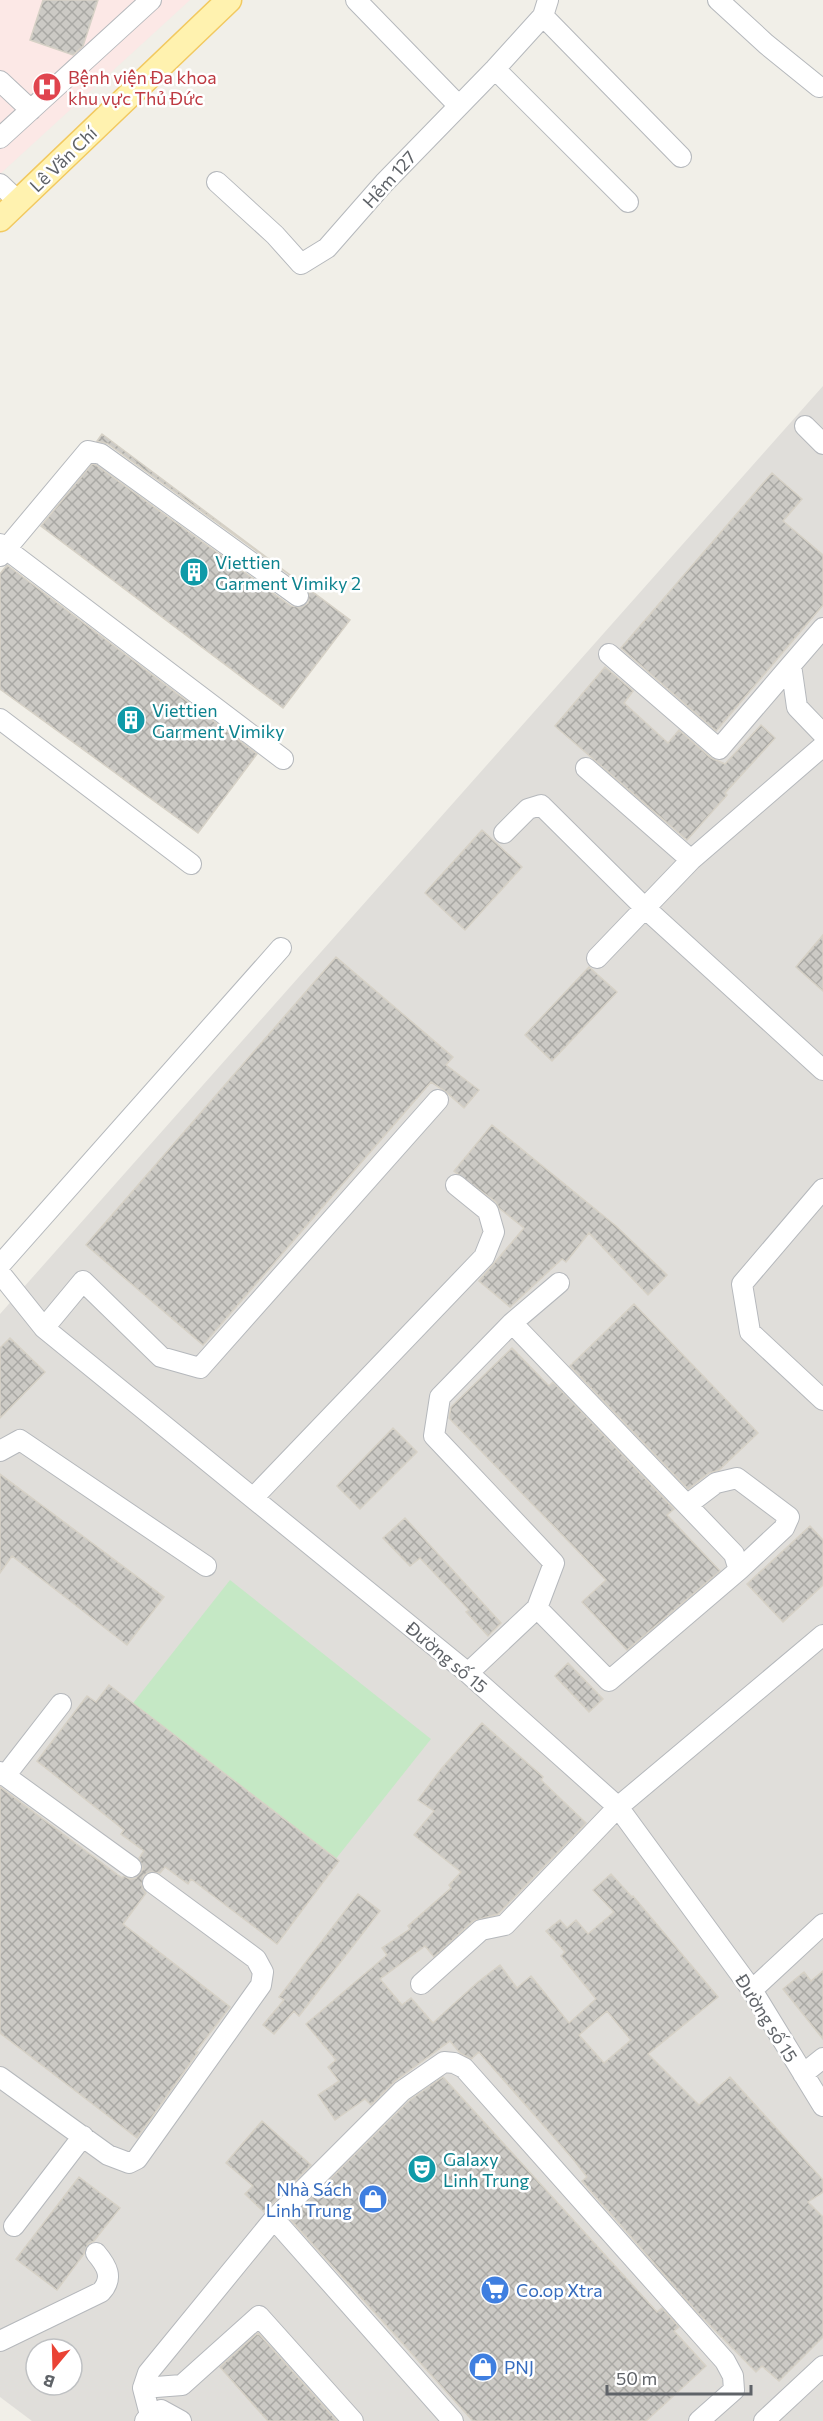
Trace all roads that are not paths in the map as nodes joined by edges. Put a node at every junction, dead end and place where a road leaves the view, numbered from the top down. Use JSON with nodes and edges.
{"nodes":[{"id":1,"x":152,"y":0,"type":"edge"},
{"id":2,"x":229,"y":0,"type":"edge"},
{"id":3,"x":356,"y":0,"type":"edge"},
{"id":4,"x":718,"y":0,"type":"edge"},
{"id":5,"x":545,"y":8,"type":"edge"},
{"id":6,"x":495,"y":69,"type":"junction"},
{"id":7,"x":0,"y":81,"type":"edge"},
{"id":8,"x":819,"y":87,"type":"dead end"},
{"id":9,"x":459,"y":106,"type":"junction"},
{"id":10,"x":31,"y":110,"type":"junction"},
{"id":11,"x":0,"y":138,"type":"edge"},
{"id":12,"x":681,"y":157,"type":"dead end"},
{"id":13,"x":217,"y":182,"type":"dead end"},
{"id":14,"x":0,"y":184,"type":"edge"},
{"id":15,"x":18,"y":202,"type":"junction"},
{"id":16,"x":628,"y":202,"type":"dead end"},
{"id":17,"x":0,"y":219,"type":"edge"},
{"id":18,"x":804,"y":426,"type":"dead end"},
{"id":19,"x":823,"y":444,"type":"edge"},
{"id":20,"x":2,"y":550,"type":"edge"},
{"id":21,"x":298,"y":596,"type":"dead end"},
{"id":22,"x":823,"y":628,"type":"edge"},
{"id":23,"x":609,"y":654,"type":"dead end"},
{"id":24,"x":790,"y":665,"type":"junction"},
{"id":25,"x":0,"y":719,"type":"edge"},
{"id":26,"x":823,"y":734,"type":"edge"},
{"id":27,"x":823,"y":746,"type":"edge"},
{"id":28,"x":283,"y":759,"type":"dead end"},
{"id":29,"x":586,"y":768,"type":"dead end"},
{"id":30,"x":504,"y":833,"type":"dead end"},
{"id":31,"x":692,"y":860,"type":"junction"},
{"id":32,"x":191,"y":864,"type":"dead end"},
{"id":33,"x":645,"y":908,"type":"junction"},
{"id":34,"x":281,"y":948,"type":"dead end"},
{"id":35,"x":597,"y":958,"type":"dead end"},
{"id":36,"x":823,"y":1070,"type":"edge"},
{"id":37,"x":438,"y":1100,"type":"dead end"},
{"id":38,"x":456,"y":1185,"type":"dead end"},
{"id":39,"x":823,"y":1189,"type":"edge"},
{"id":40,"x":0,"y":1265,"type":"edge"},
{"id":41,"x":0,"y":1273,"type":"edge"},
{"id":42,"x":559,"y":1283,"type":"dead end"},
{"id":43,"x":512,"y":1323,"type":"junction"},
{"id":44,"x":44,"y":1328,"type":"junction"},
{"id":45,"x":823,"y":1400,"type":"edge"},
{"id":46,"x":0,"y":1451,"type":"edge"},
{"id":47,"x":253,"y":1498,"type":"junction"},
{"id":48,"x":687,"y":1505,"type":"junction"},
{"id":49,"x":206,"y":1566,"type":"dead end"},
{"id":50,"x":739,"y":1570,"type":"junction"},
{"id":51,"x":537,"y":1608,"type":"junction"},
{"id":52,"x":823,"y":1635,"type":"edge"},
{"id":53,"x":468,"y":1673,"type":"junction"},
{"id":54,"x":61,"y":1704,"type":"dead end"},
{"id":55,"x":3,"y":1774,"type":"edge"},
{"id":56,"x":618,"y":1806,"type":"junction"},
{"id":57,"x":131,"y":1867,"type":"dead end"},
{"id":58,"x":153,"y":1882,"type":"dead end"},
{"id":59,"x":823,"y":1924,"type":"edge"},
{"id":60,"x":421,"y":1984,"type":"dead end"},
{"id":61,"x":752,"y":1990,"type":"junction"},
{"id":62,"x":823,"y":2058,"type":"edge"},
{"id":63,"x":803,"y":2074,"type":"junction"},
{"id":64,"x":0,"y":2077,"type":"edge"},
{"id":65,"x":823,"y":2106,"type":"edge"},
{"id":66,"x":82,"y":2136,"type":"junction"},
{"id":67,"x":274,"y":2219,"type":"junction"},
{"id":68,"x":14,"y":2226,"type":"dead end"},
{"id":69,"x":96,"y":2253,"type":"dead end"},
{"id":70,"x":0,"y":2341,"type":"edge"},
{"id":71,"x":823,"y":2366,"type":"edge"},
{"id":72,"x":143,"y":2388,"type":"junction"},
{"id":73,"x":147,"y":2418,"type":"edge"},
{"id":74,"x":181,"y":2421,"type":"edge"},
{"id":75,"x":353,"y":2421,"type":"edge"},
{"id":76,"x":453,"y":2421,"type":"edge"},
{"id":77,"x":699,"y":2421,"type":"edge"},
{"id":78,"x":764,"y":2421,"type":"edge"}],
"edges":[{"from":1,"to":10,"type":"street"},
{"from":2,"to":15,"type":"main road","name":"Lê Văn Chí"},
{"from":3,"to":9,"type":"street"},
{"from":4,"to":8,"type":"street"},
{"from":5,"to":6,"type":"street","name":"Hẻm 127"},
{"from":5,"to":12,"type":"street"},
{"from":6,"to":9,"type":"street","name":"Hẻm 127"},
{"from":6,"to":16,"type":"street"},
{"from":7,"to":10,"type":"street"},
{"from":9,"to":13,"type":"street","name":"Hẻm 127"},
{"from":10,"to":11,"type":"street"},
{"from":14,"to":15,"type":"street"},
{"from":15,"to":17,"type":"main road","name":"Lê Văn Chí"},
{"from":18,"to":19,"type":"street"},
{"from":20,"to":21,"type":"street"},
{"from":20,"to":28,"type":"street"},
{"from":22,"to":24,"type":"street"},
{"from":23,"to":24,"type":"street"},
{"from":24,"to":26,"type":"street"},
{"from":25,"to":32,"type":"street"},
{"from":27,"to":31,"type":"street"},
{"from":29,"to":31,"type":"street"},
{"from":30,"to":33,"type":"street"},
{"from":31,"to":33,"type":"street"},
{"from":33,"to":35,"type":"street"},
{"from":33,"to":36,"type":"street"},
{"from":34,"to":40,"type":"street"},
{"from":37,"to":44,"type":"street"},
{"from":38,"to":47,"type":"street"},
{"from":39,"to":45,"type":"street"},
{"from":41,"to":44,"type":"street","name":"Đường số 15"},
{"from":42,"to":43,"type":"street"},
{"from":43,"to":48,"type":"street"},
{"from":43,"to":51,"type":"street"},
{"from":44,"to":47,"type":"street","name":"Đường số 15"},
{"from":46,"to":49,"type":"street"},
{"from":47,"to":53,"type":"street","name":"Đường số 15"},
{"from":48,"to":50,"type":"street"},
{"from":48,"to":50,"type":"street"},
{"from":50,"to":51,"type":"street"},
{"from":51,"to":53,"type":"street"},
{"from":52,"to":56,"type":"street"},
{"from":53,"to":56,"type":"street","name":"Đường số 15"},
{"from":54,"to":55,"type":"street"},
{"from":55,"to":57,"type":"street"},
{"from":56,"to":60,"type":"street"},
{"from":56,"to":61,"type":"street","name":"Đường số 15"},
{"from":58,"to":66,"type":"street"},
{"from":59,"to":61,"type":"street"},
{"from":61,"to":63,"type":"street","name":"Đường số 15"},
{"from":62,"to":63,"type":"street"},
{"from":63,"to":65,"type":"street","name":"Đường số 15"},
{"from":64,"to":66,"type":"street"},
{"from":66,"to":68,"type":"street"},
{"from":67,"to":72,"type":"street"},
{"from":67,"to":76,"type":"street"},
{"from":67,"to":77,"type":"street"},
{"from":69,"to":70,"type":"street"},
{"from":71,"to":78,"type":"street"},
{"from":72,"to":73,"type":"street"},
{"from":72,"to":75,"type":"street"},
{"from":73,"to":74,"type":"street"}]}
